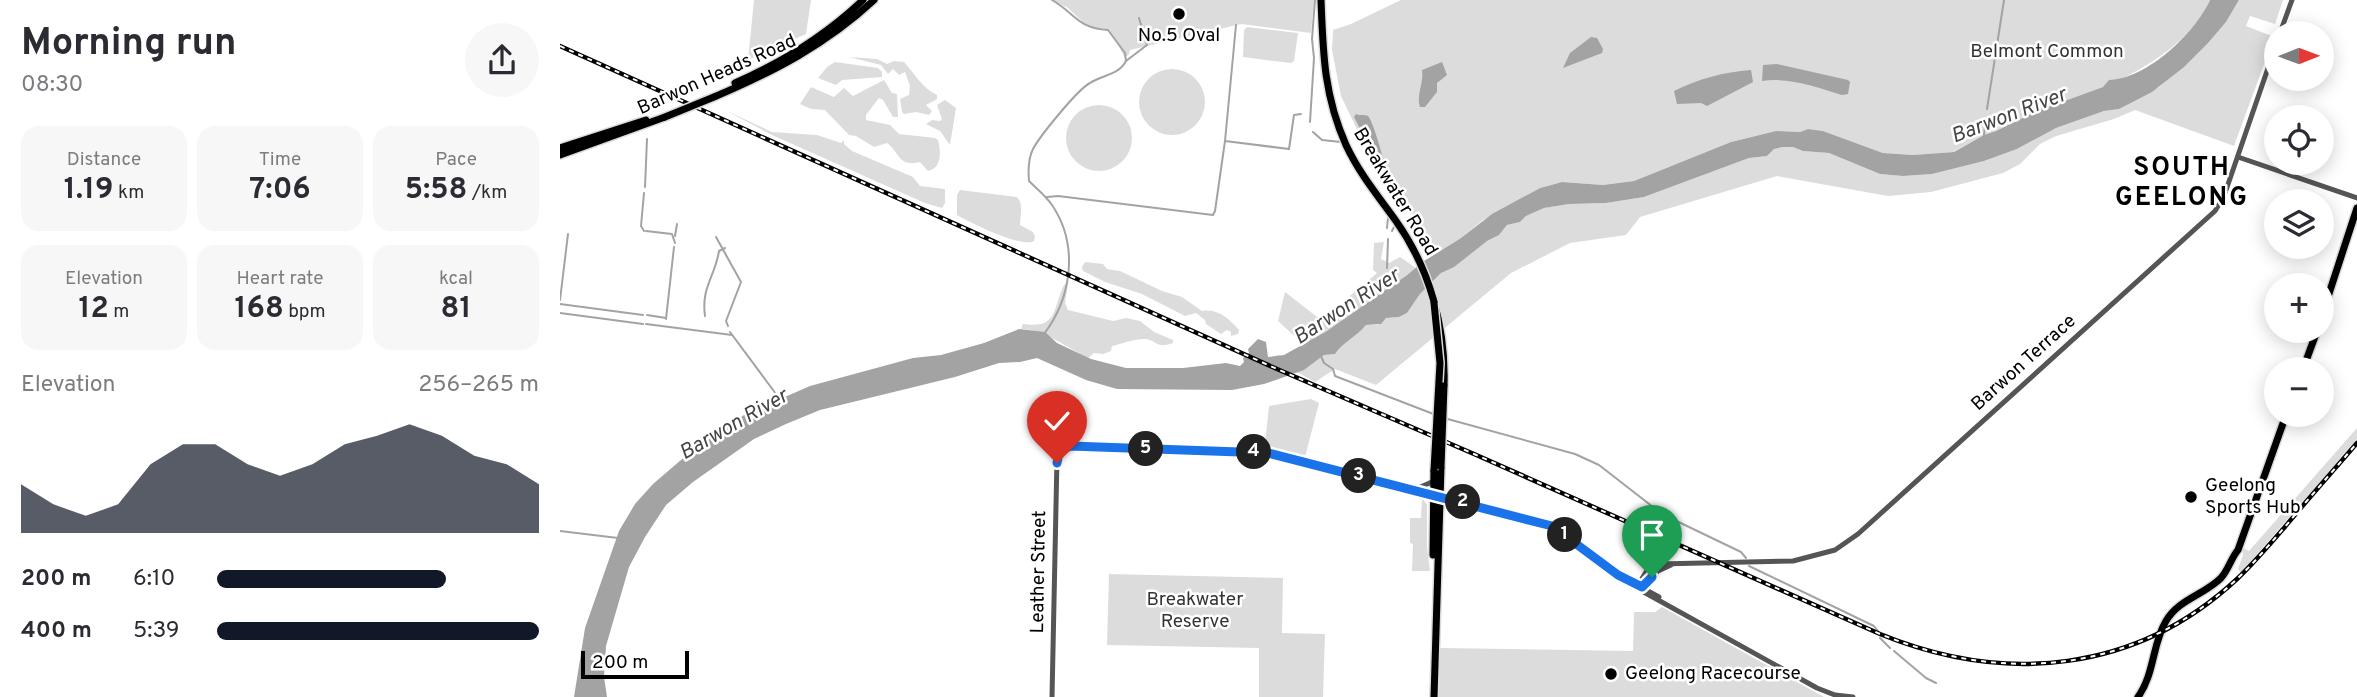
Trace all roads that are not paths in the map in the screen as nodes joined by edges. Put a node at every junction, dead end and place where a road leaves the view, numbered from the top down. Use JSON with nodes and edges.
{"nodes":[{"id":1,"x":863,"y":0,"type":"edge"},
{"id":2,"x":874,"y":0,"type":"edge"},
{"id":3,"x":1322,"y":0,"type":"edge"},
{"id":4,"x":2292,"y":0,"type":"edge"},
{"id":5,"x":2284,"y":21,"type":"edge"},
{"id":6,"x":2264,"y":81,"type":"edge"},
{"id":7,"x":711,"y":95,"type":"junction"},
{"id":8,"x":662,"y":116,"type":"junction"},
{"id":9,"x":560,"y":148,"type":"edge"},
{"id":10,"x":560,"y":155,"type":"edge"},
{"id":11,"x":2238,"y":157,"type":"junction"},
{"id":12,"x":2357,"y":198,"type":"edge"},
{"id":13,"x":2357,"y":208,"type":"edge"},
{"id":14,"x":2334,"y":278,"type":"edge"},
{"id":15,"x":2282,"y":427,"type":"edge"},
{"id":16,"x":1437,"y":468,"type":"junction"},
{"id":17,"x":1434,"y":481,"type":"junction"},
{"id":18,"x":1414,"y":490,"type":"junction"},
{"id":19,"x":1436,"y":496,"type":"junction"},
{"id":20,"x":1678,"y":564,"type":"junction"},
{"id":21,"x":1657,"y":571,"type":"junction"},
{"id":22,"x":1636,"y":586,"type":"junction"},
{"id":23,"x":1652,"y":593,"type":"junction"},
{"id":24,"x":1659,"y":599,"type":"junction"},
{"id":25,"x":1052,"y":697,"type":"edge"},
{"id":26,"x":1434,"y":697,"type":"edge"},
{"id":27,"x":1853,"y":697,"type":"edge"},
{"id":28,"x":2135,"y":697,"type":"edge"}],
"edges":[{"from":1,"to":7,"type":"main road","name":"Barwon Heads Road"},
{"from":2,"to":7,"type":"main road","name":"Barwon Heads Road"},
{"from":3,"to":16,"type":"main road","name":"Breakwater Road","bridge":true},
{"from":4,"to":5,"type":"street"},
{"from":6,"to":11,"type":"street","name":"Barwon Terrace"},
{"from":7,"to":8,"type":"main road","name":"Barwon Heads Road","bridge":true},
{"from":8,"to":9,"type":"main road","name":"Barwon Heads Road"},
{"from":8,"to":10,"type":"main road","name":"Barwon Heads Road"},
{"from":11,"to":12,"type":"street"},
{"from":11,"to":20,"type":"street","name":"Barwon Terrace"},
{"from":13,"to":14,"type":"main road"},
{"from":15,"to":28,"type":"main road"},
{"from":16,"to":17,"type":"main road","name":"Breakwater Road"},
{"from":16,"to":19,"type":"main road","name":"Breakwater Road"},
{"from":17,"to":18,"type":"street"},
{"from":17,"to":19,"type":"main road","name":"Breakwater Road"},
{"from":18,"to":19,"type":"street"},
{"from":18,"to":25,"type":"street","name":"Leather Street"},
{"from":19,"to":22,"type":"street"},
{"from":19,"to":26,"type":"main road"},
{"from":20,"to":21,"type":"street","name":"Barwon Terrace"},
{"from":20,"to":22,"type":"street","name":"Barwon Terrace"},
{"from":21,"to":22,"type":"street","name":"Barwon Terrace"},
{"from":21,"to":23,"type":"street"},
{"from":22,"to":23,"type":"street"},
{"from":22,"to":24,"type":"street"},
{"from":23,"to":24,"type":"street"},
{"from":24,"to":27,"type":"street"}]}
